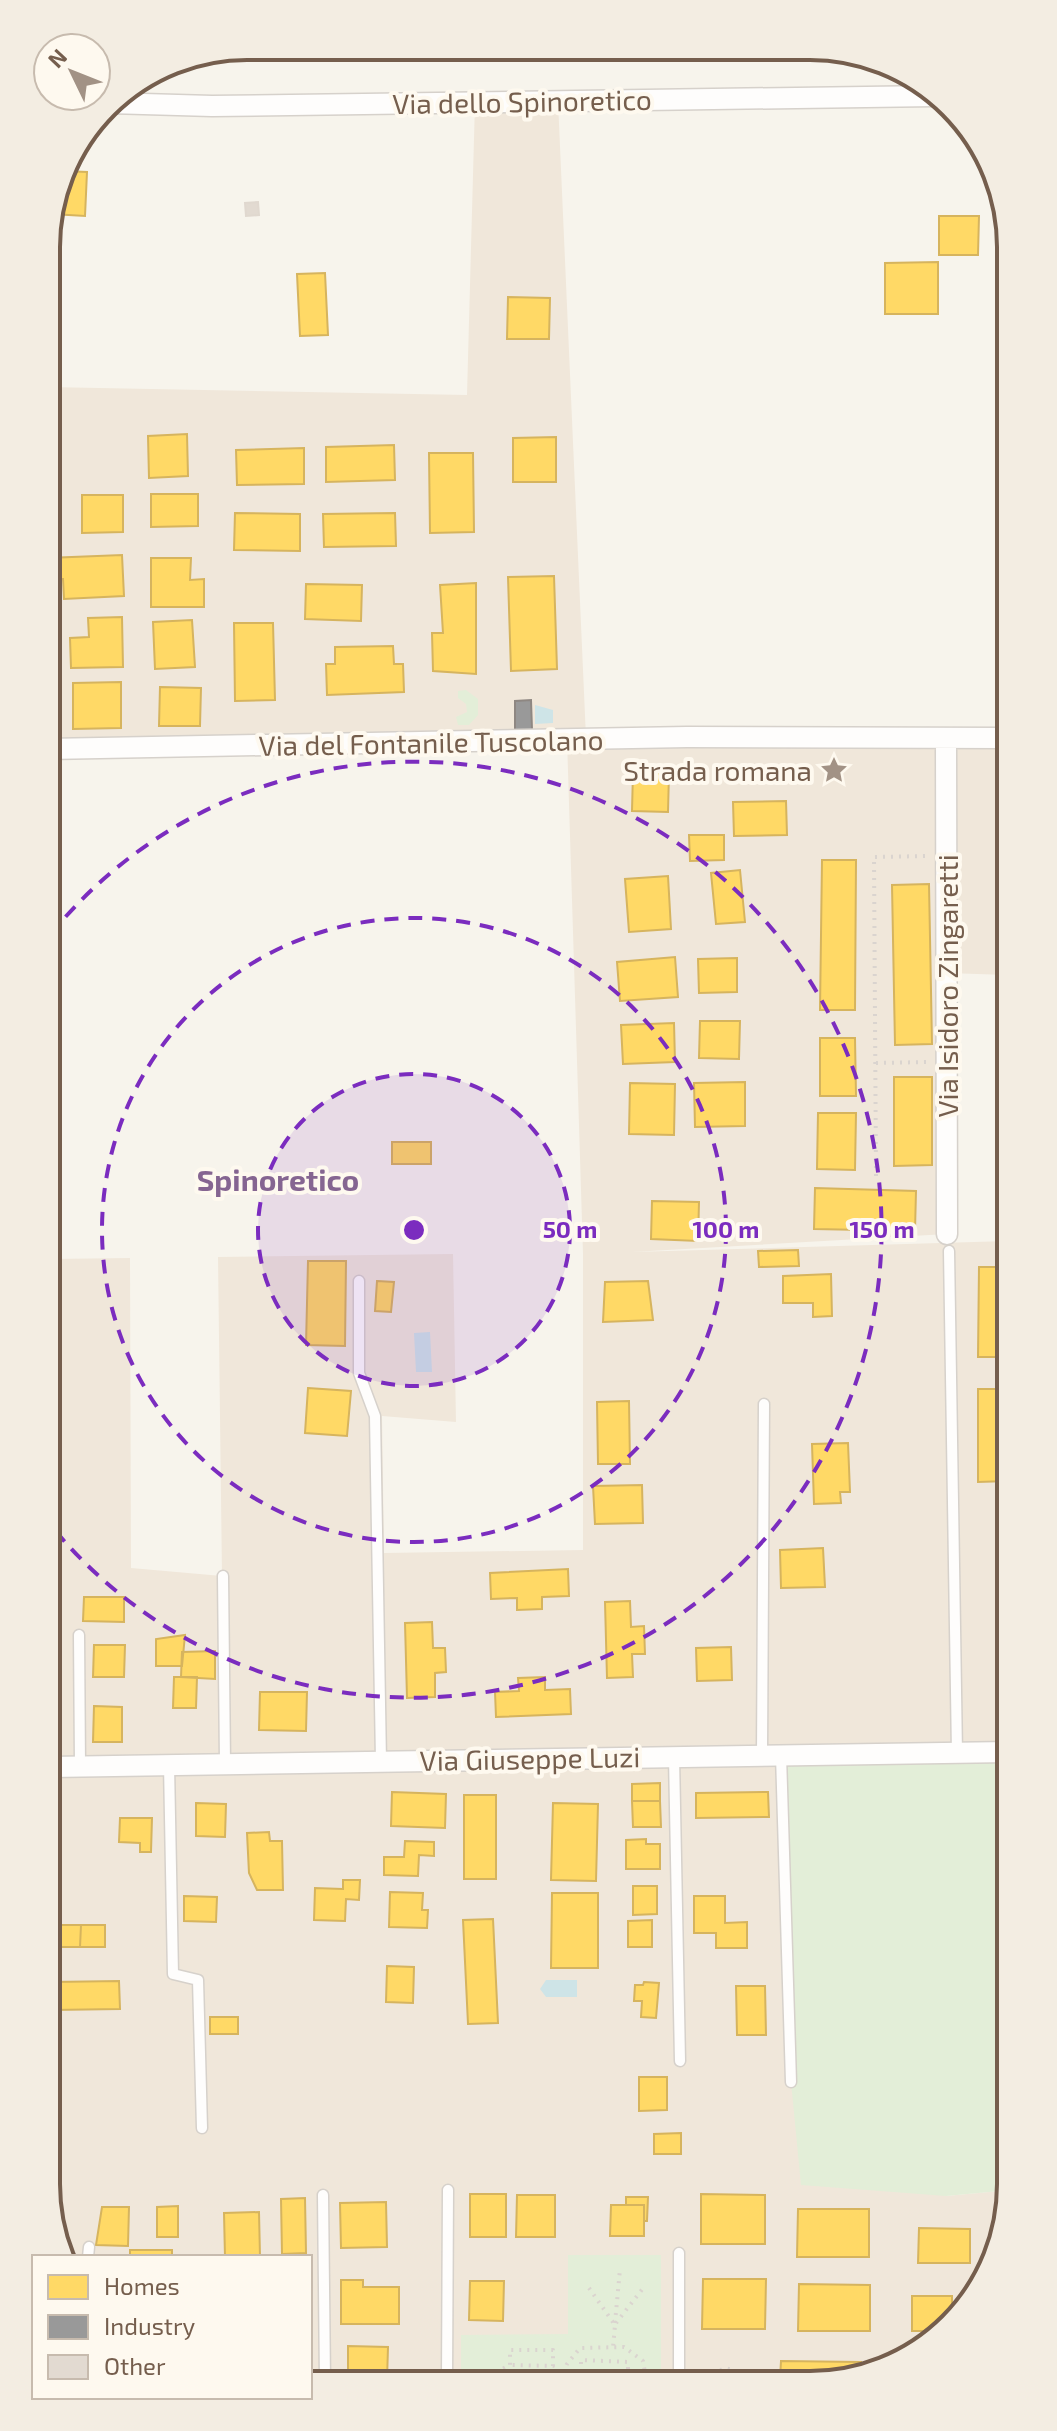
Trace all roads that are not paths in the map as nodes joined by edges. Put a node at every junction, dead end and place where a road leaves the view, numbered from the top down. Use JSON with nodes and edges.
{"nodes":[{"id":1,"x":920,"y":96,"type":"edge"},
{"id":2,"x":128,"y":104,"type":"edge"},
{"id":3,"x":946,"y":738,"type":"junction"},
{"id":4,"x":997,"y":738,"type":"edge"},
{"id":5,"x":60,"y":749,"type":"edge"},
{"id":6,"x":948,"y":1242,"type":"joint"},
{"id":7,"x":359,"y":1281,"type":"dead end"},
{"id":8,"x":764,"y":1404,"type":"dead end"},
{"id":9,"x":223,"y":1576,"type":"dead end"},
{"id":10,"x":79,"y":1635,"type":"dead end"},
{"id":11,"x":997,"y":1752,"type":"edge"},
{"id":12,"x":957,"y":1753,"type":"junction"},
{"id":13,"x":772,"y":1755,"type":"junction"},
{"id":14,"x":674,"y":1757,"type":"junction"},
{"id":15,"x":381,"y":1761,"type":"junction"},
{"id":16,"x":225,"y":1763,"type":"junction"},
{"id":17,"x":169,"y":1765,"type":"junction"},
{"id":18,"x":80,"y":1766,"type":"junction"},
{"id":19,"x":60,"y":1767,"type":"edge"},
{"id":20,"x":680,"y":2061,"type":"dead end"},
{"id":21,"x":791,"y":2082,"type":"dead end"},
{"id":22,"x":202,"y":2128,"type":"dead end"},
{"id":23,"x":448,"y":2190,"type":"dead end"},
{"id":24,"x":323,"y":2195,"type":"dead end"},
{"id":25,"x":679,"y":2253,"type":"dead end"},
{"id":26,"x":325,"y":2371,"type":"edge"},
{"id":27,"x":447,"y":2371,"type":"edge"},
{"id":28,"x":679,"y":2371,"type":"edge"}],
"edges":[{"from":1,"to":2,"type":"street","name":"Via dello Spinoretico"},
{"from":3,"to":4,"type":"street","name":"Via del Fontanile Tuscolano"},
{"from":3,"to":5,"type":"street","name":"Via del Fontanile Tuscolano"},
{"from":3,"to":6,"type":"street","name":"Via Isidoro Zingaretti"},
{"from":6,"to":12,"type":"lane"},
{"from":7,"to":15,"type":"lane"},
{"from":8,"to":13,"type":"lane"},
{"from":9,"to":16,"type":"lane"},
{"from":10,"to":18,"type":"lane"},
{"from":11,"to":12,"type":"street","name":"Via Giuseppe Luzi"},
{"from":12,"to":13,"type":"street","name":"Via Giuseppe Luzi"},
{"from":13,"to":14,"type":"street","name":"Via Giuseppe Luzi"},
{"from":13,"to":21,"type":"lane"},
{"from":14,"to":15,"type":"street","name":"Via Giuseppe Luzi"},
{"from":14,"to":20,"type":"lane"},
{"from":15,"to":16,"type":"street","name":"Via Giuseppe Luzi"},
{"from":16,"to":17,"type":"street","name":"Via Giuseppe Luzi"},
{"from":17,"to":18,"type":"street","name":"Via Giuseppe Luzi"},
{"from":17,"to":22,"type":"lane"},
{"from":18,"to":19,"type":"street","name":"Via Giuseppe Luzi"},
{"from":23,"to":27,"type":"lane"},
{"from":24,"to":26,"type":"lane"},
{"from":25,"to":28,"type":"lane"}]}
